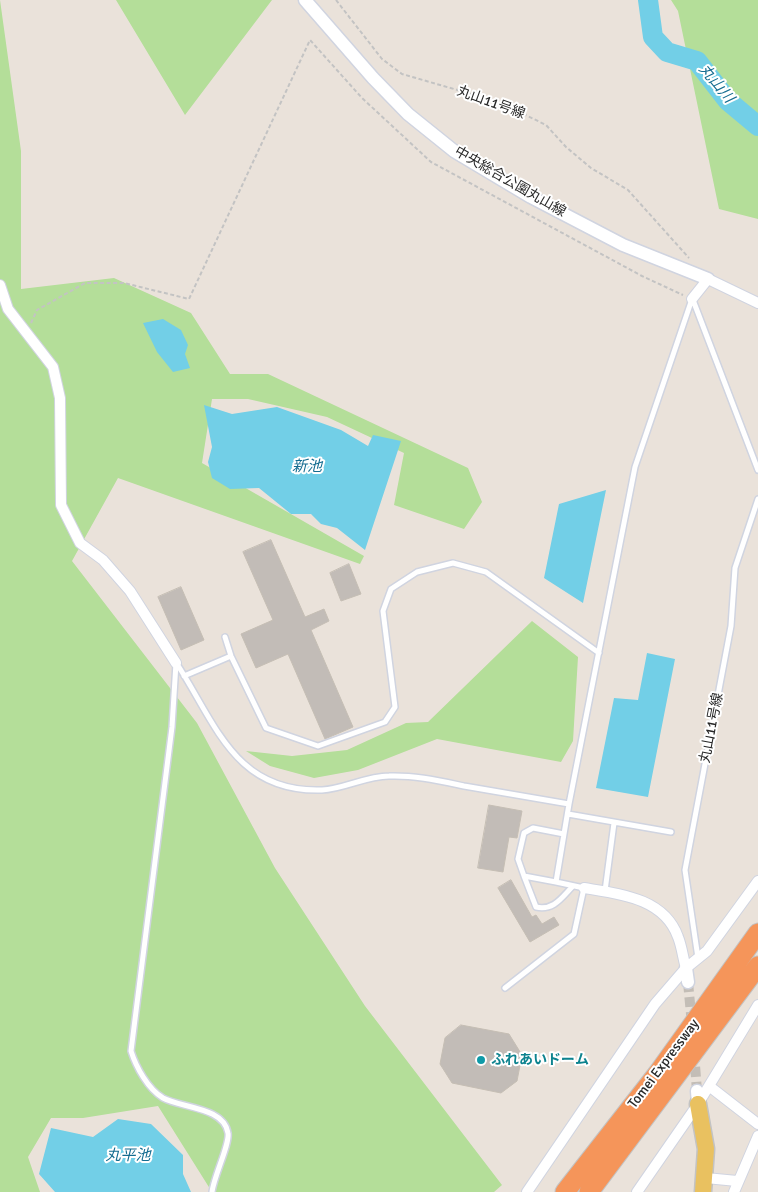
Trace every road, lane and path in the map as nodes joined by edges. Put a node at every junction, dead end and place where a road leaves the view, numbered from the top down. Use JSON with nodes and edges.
{"nodes":[{"id":1,"x":305,"y":0,"type":"edge"},
{"id":2,"x":336,"y":0,"type":"edge"},
{"id":3,"x":708,"y":279,"type":"junction"},
{"id":4,"x":0,"y":285,"type":"edge"},
{"id":5,"x":692,"y":299,"type":"junction"},
{"id":6,"x":758,"y":303,"type":"edge"},
{"id":7,"x":27,"y":332,"type":"junction"},
{"id":8,"x":758,"y":470,"type":"edge"},
{"id":9,"x":758,"y":499,"type":"edge"},
{"id":10,"x":225,"y":637,"type":"dead end"},
{"id":11,"x":599,"y":653,"type":"junction"},
{"id":12,"x":231,"y":656,"type":"junction"},
{"id":13,"x":176,"y":663,"type":"junction"},
{"id":14,"x":184,"y":676,"type":"junction"},
{"id":15,"x":569,"y":804,"type":"junction"},
{"id":16,"x":568,"y":814,"type":"junction"},
{"id":17,"x":614,"y":823,"type":"junction"},
{"id":18,"x":671,"y":832,"type":"dead end"},
{"id":19,"x":564,"y":834,"type":"junction"},
{"id":20,"x":524,"y":876,"type":"junction"},
{"id":21,"x":758,"y":881,"type":"edge"},
{"id":22,"x":556,"y":882,"type":"junction"},
{"id":23,"x":573,"y":886,"type":"junction"},
{"id":24,"x":584,"y":888,"type":"junction"},
{"id":25,"x":605,"y":891,"type":"junction"},
{"id":26,"x":758,"y":933,"type":"edge"},
{"id":27,"x":698,"y":958,"type":"junction"},
{"id":28,"x":758,"y":966,"type":"edge"},
{"id":29,"x":686,"y":968,"type":"junction"},
{"id":30,"x":688,"y":982,"type":"tunnel mouth"},
{"id":31,"x":505,"y":988,"type":"dead end"},
{"id":32,"x":758,"y":1005,"type":"edge"},
{"id":33,"x":701,"y":1094,"type":"junction"},
{"id":34,"x":758,"y":1124,"type":"edge"},
{"id":35,"x":758,"y":1136,"type":"edge"},
{"id":36,"x":737,"y":1181,"type":"junction"},
{"id":37,"x":704,"y":1185,"type":"edge"},
{"id":38,"x":212,"y":1192,"type":"edge"},
{"id":39,"x":527,"y":1192,"type":"edge"},
{"id":40,"x":565,"y":1192,"type":"edge"},
{"id":41,"x":589,"y":1192,"type":"edge"},
{"id":42,"x":637,"y":1192,"type":"edge"},
{"id":43,"x":734,"y":1192,"type":"edge"}],
"edges":[{"from":1,"to":3,"type":"street","name":"中央総合公園丸山線"},
{"from":2,"to":3,"type":"path","name":"丸山11号線"},
{"from":3,"to":5,"type":"street"},
{"from":3,"to":6,"type":"street","name":"中央総合公園丸山線"},
{"from":4,"to":7,"type":"street"},
{"from":5,"to":7,"type":"path"},
{"from":5,"to":8,"type":"lane"},
{"from":5,"to":11,"type":"lane"},
{"from":7,"to":13,"type":"street"},
{"from":9,"to":27,"type":"lane","name":"丸山11号線"},
{"from":10,"to":12,"type":"lane"},
{"from":11,"to":12,"type":"lane"},
{"from":11,"to":15,"type":"lane"},
{"from":12,"to":14,"type":"lane"},
{"from":13,"to":14,"type":"lane"},
{"from":13,"to":38,"type":"lane"},
{"from":14,"to":15,"type":"lane"},
{"from":15,"to":16,"type":"lane"},
{"from":16,"to":17,"type":"lane"},
{"from":16,"to":19,"type":"lane"},
{"from":17,"to":18,"type":"lane"},
{"from":17,"to":25,"type":"lane"},
{"from":19,"to":20,"type":"lane"},
{"from":19,"to":22,"type":"lane"},
{"from":20,"to":22,"type":"lane"},
{"from":20,"to":23,"type":"lane"},
{"from":21,"to":27,"type":"street"},
{"from":22,"to":23,"type":"lane"},
{"from":23,"to":24,"type":"lane"},
{"from":24,"to":25,"type":"street"},
{"from":24,"to":31,"type":"lane"},
{"from":25,"to":29,"type":"street"},
{"from":26,"to":40,"type":"highway","name":"Tomei Expressway"},
{"from":27,"to":29,"type":"street"},
{"from":28,"to":41,"type":"highway","name":"Tomei Expressway"},
{"from":29,"to":30,"type":"street"},
{"from":29,"to":39,"type":"street"},
{"from":32,"to":33,"type":"street"},
{"from":33,"to":34,"type":"street"},
{"from":33,"to":37,"type":"main road"},
{"from":33,"to":42,"type":"street"},
{"from":35,"to":36,"type":"street"},
{"from":36,"to":37,"type":"street"},
{"from":36,"to":43,"type":"street"}]}
